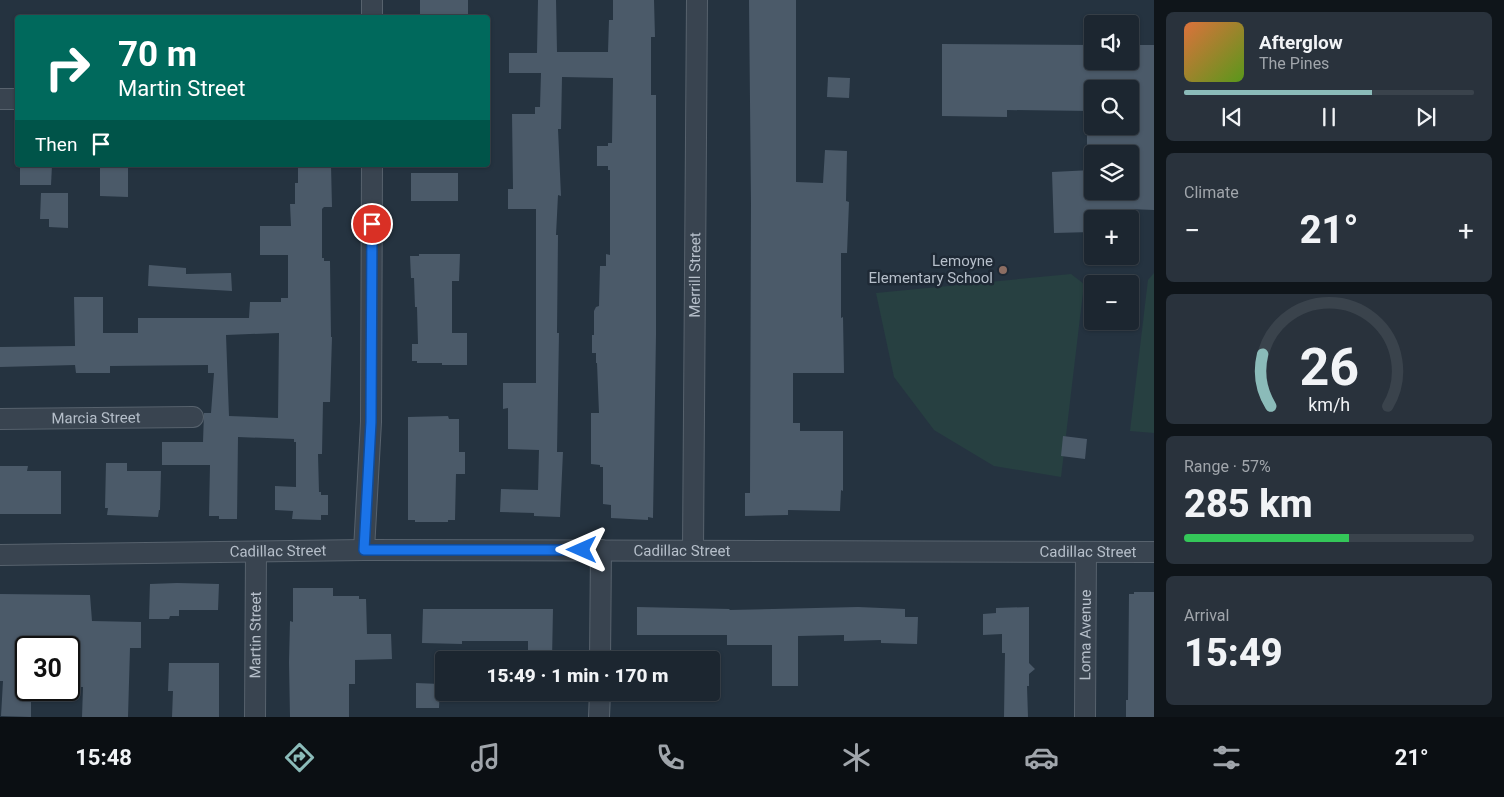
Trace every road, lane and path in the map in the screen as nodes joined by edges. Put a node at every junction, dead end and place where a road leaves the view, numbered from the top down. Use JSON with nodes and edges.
{"nodes":[{"id":1,"x":372,"y":0,"type":"edge"},
{"id":2,"x":697,"y":0,"type":"edge"},
{"id":3,"x":372,"y":15,"type":"edge"},
{"id":4,"x":0,"y":99,"type":"edge"},
{"id":5,"x":15,"y":99,"type":"edge"},
{"id":6,"x":372,"y":167,"type":"edge"},
{"id":7,"x":193,"y":417,"type":"dead end"},
{"id":8,"x":0,"y":419,"type":"edge"},
{"id":9,"x":364,"y":550,"type":"junction"},
{"id":10,"x":601,"y":550,"type":"junction"},
{"id":11,"x":693,"y":550,"type":"junction"},
{"id":12,"x":256,"y":552,"type":"junction"},
{"id":13,"x":1086,"y":552,"type":"junction"},
{"id":14,"x":1154,"y":552,"type":"edge"},
{"id":15,"x":0,"y":555,"type":"edge"},
{"id":16,"x":600,"y":651,"type":"edge"},
{"id":17,"x":600,"y":701,"type":"edge"},
{"id":18,"x":255,"y":717,"type":"edge"},
{"id":19,"x":599,"y":717,"type":"edge"},
{"id":20,"x":1085,"y":717,"type":"edge"}],
"edges":[{"from":1,"to":3,"type":"street"},
{"from":2,"to":11,"type":"street","name":"Merrill Street"},
{"from":4,"to":5,"type":"street"},
{"from":6,"to":9,"type":"street"},
{"from":7,"to":8,"type":"street","name":"Marcia Street"},
{"from":9,"to":10,"type":"street","name":"Cadillac Street"},
{"from":9,"to":12,"type":"street","name":"Cadillac Street"},
{"from":10,"to":11,"type":"street","name":"Cadillac Street"},
{"from":10,"to":16,"type":"street"},
{"from":11,"to":13,"type":"street","name":"Cadillac Street"},
{"from":12,"to":15,"type":"street","name":"Cadillac Street"},
{"from":12,"to":18,"type":"street","name":"Martin Street"},
{"from":13,"to":14,"type":"street","name":"Cadillac Street"},
{"from":13,"to":20,"type":"street","name":"Loma Avenue"},
{"from":17,"to":19,"type":"street"}]}
